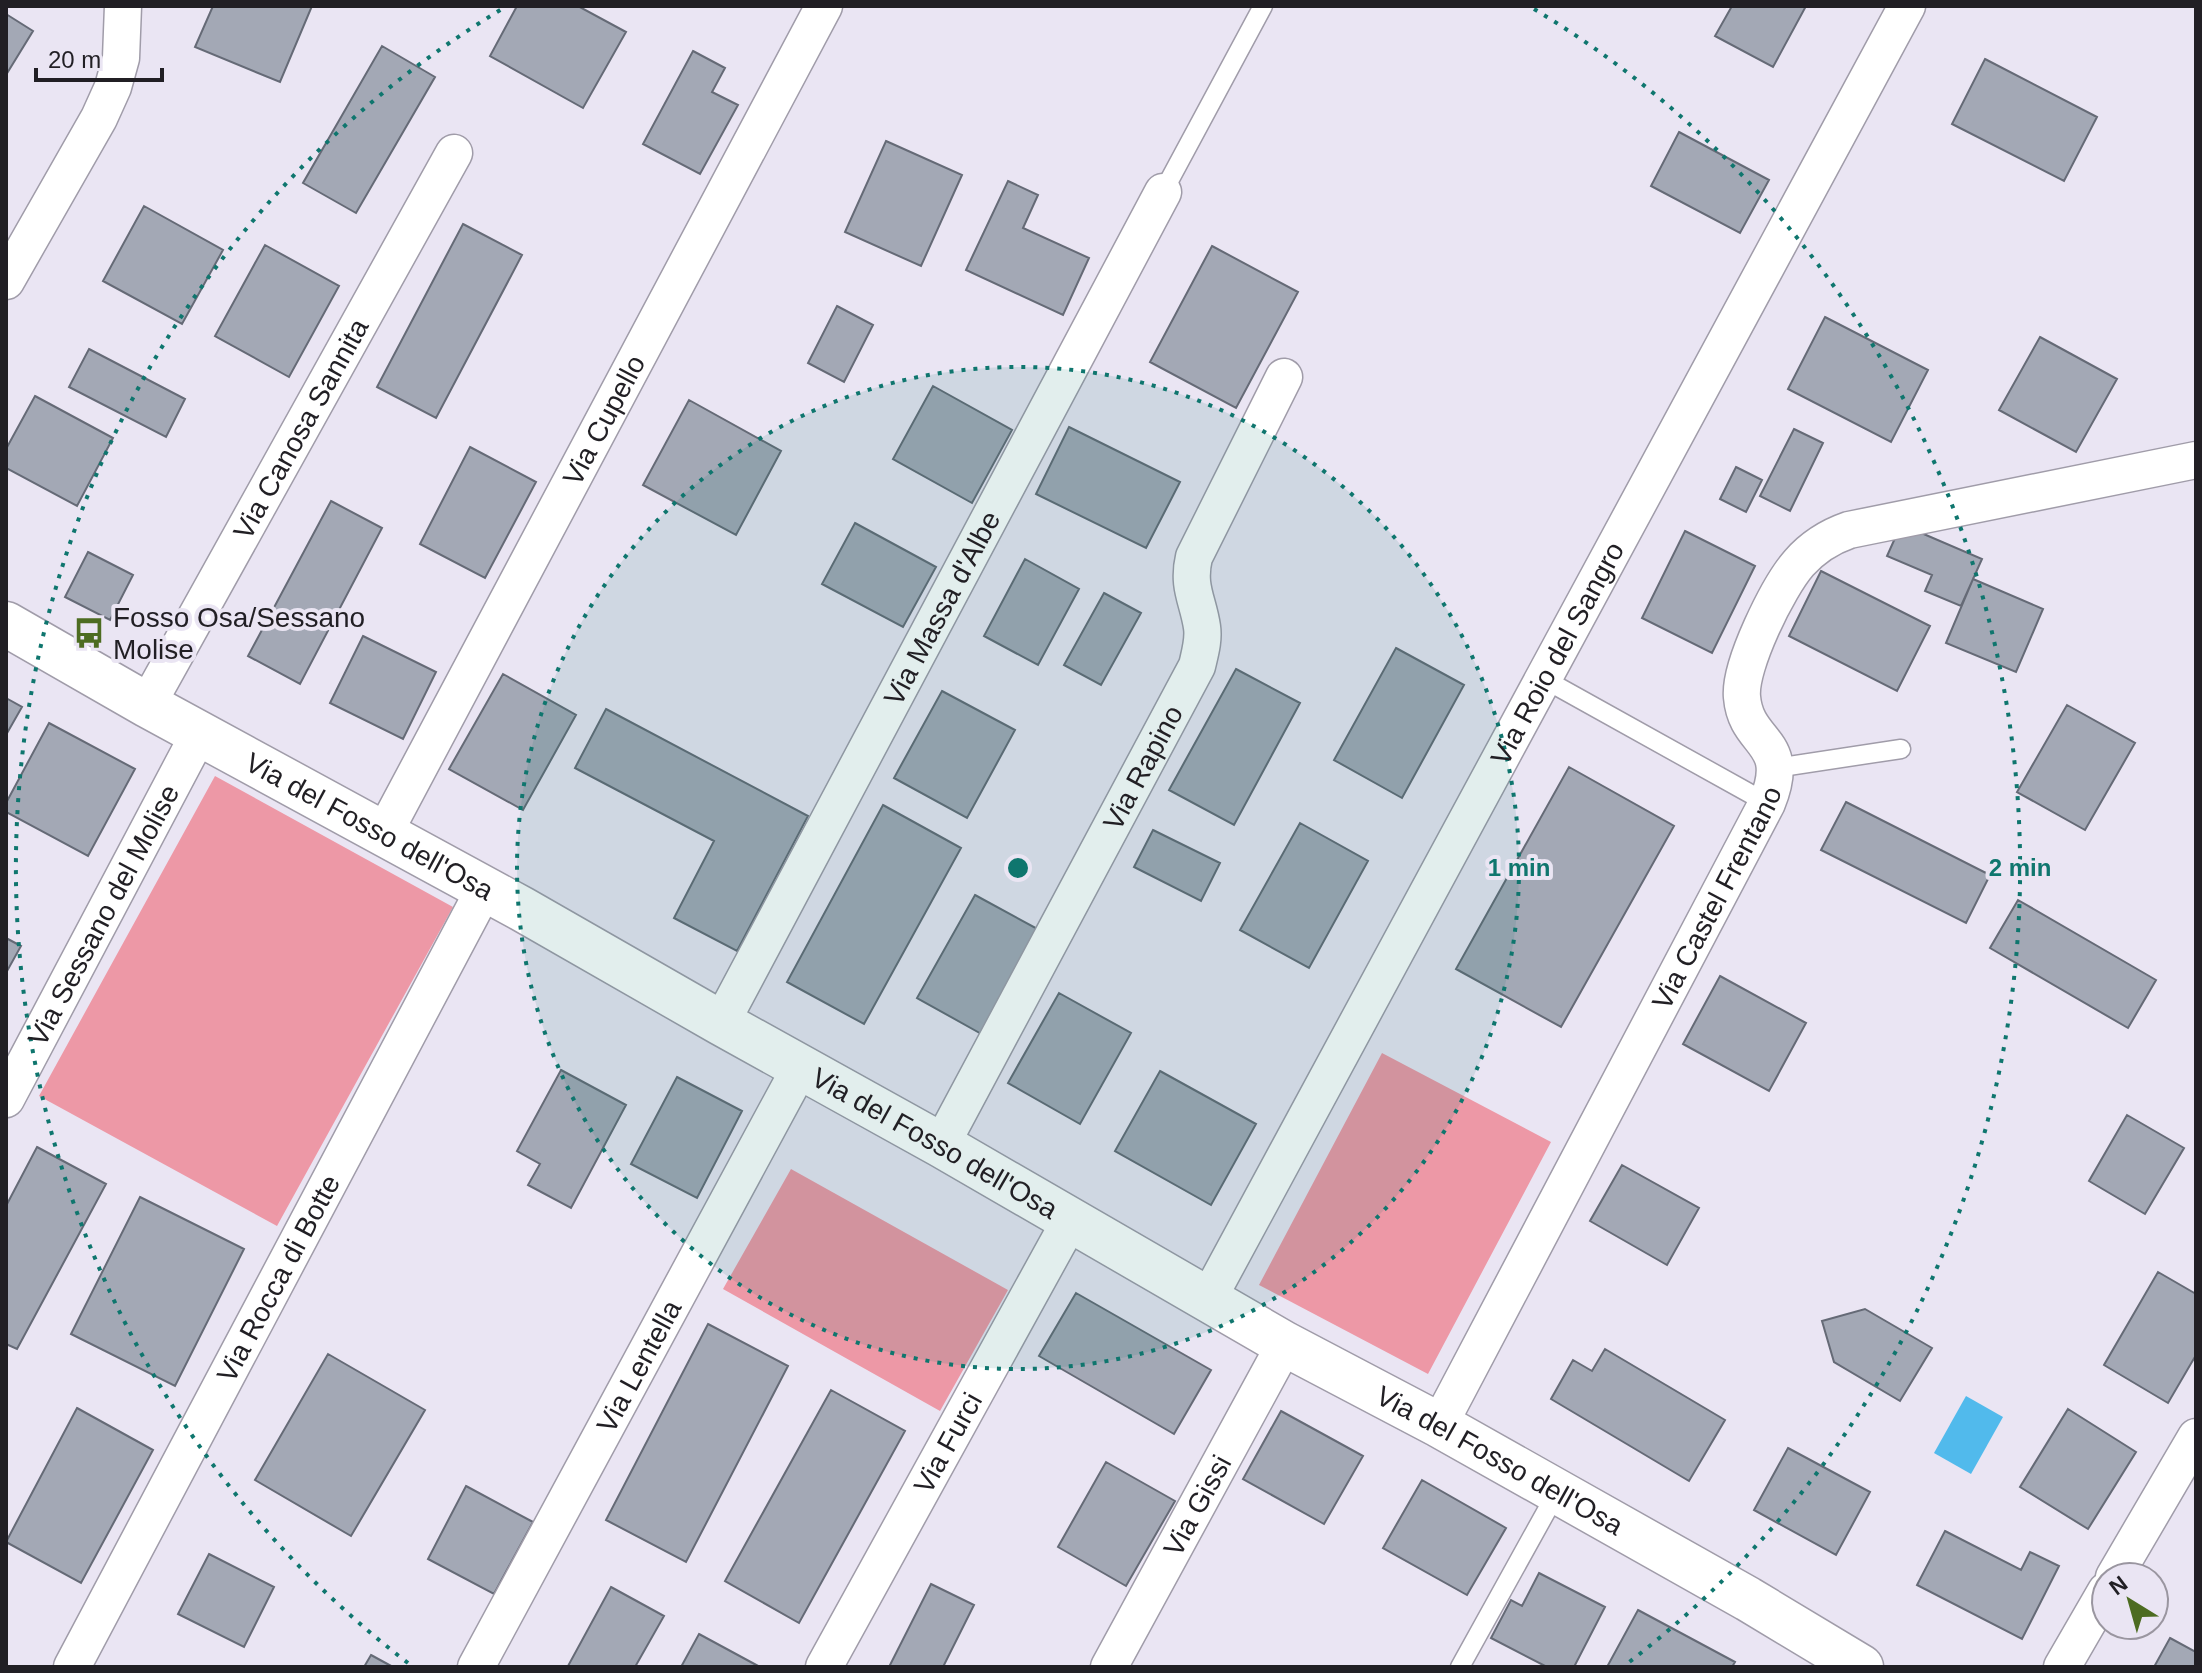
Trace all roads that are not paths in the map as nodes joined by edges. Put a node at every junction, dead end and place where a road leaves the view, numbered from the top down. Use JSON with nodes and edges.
{"nodes":[{"id":1,"x":123,"y":6,"type":"edge"},
{"id":2,"x":824,"y":6,"type":"edge"},
{"id":3,"x":1263,"y":6,"type":"edge"},
{"id":4,"x":1907,"y":6,"type":"edge"},
{"id":5,"x":454,"y":153,"type":"dead end"},
{"id":6,"x":1163,"y":192,"type":"joint"},
{"id":7,"x":6,"y":281,"type":"edge"},
{"id":8,"x":1284,"y":377,"type":"dead end"},
{"id":9,"x":2196,"y":460,"type":"edge"},
{"id":10,"x":6,"y":624,"type":"edge"},
{"id":11,"x":1544,"y":679,"type":"junction"},
{"id":12,"x":147,"y":705,"type":"junction"},
{"id":13,"x":200,"y":732,"type":"junction"},
{"id":14,"x":1901,"y":749,"type":"dead end"},
{"id":15,"x":1776,"y":768,"type":"junction"},
{"id":16,"x":1767,"y":803,"type":"junction"},
{"id":17,"x":383,"y":835,"type":"junction"},
{"id":18,"x":485,"y":888,"type":"junction"},
{"id":19,"x":721,"y":1023,"type":"junction"},
{"id":20,"x":801,"y":1066,"type":"junction"},
{"id":21,"x":6,"y":1099,"type":"edge"},
{"id":22,"x":941,"y":1145,"type":"junction"},
{"id":23,"x":1071,"y":1219,"type":"junction"},
{"id":24,"x":1208,"y":1299,"type":"junction"},
{"id":25,"x":1285,"y":1344,"type":"junction"},
{"id":26,"x":1439,"y":1425,"type":"junction"},
{"id":27,"x":2196,"y":1437,"type":"edge"},
{"id":28,"x":1557,"y":1492,"type":"junction"},
{"id":29,"x":2123,"y":1561,"type":"edge"},
{"id":30,"x":2090,"y":1619,"type":"edge"},
{"id":31,"x":72,"y":1667,"type":"edge"},
{"id":32,"x":476,"y":1667,"type":"edge"},
{"id":33,"x":824,"y":1667,"type":"edge"},
{"id":34,"x":1109,"y":1667,"type":"edge"},
{"id":35,"x":1460,"y":1667,"type":"edge"},
{"id":36,"x":1861,"y":1667,"type":"edge"},
{"id":37,"x":2062,"y":1667,"type":"edge"}],
"edges":[{"from":1,"to":7,"type":"street"},
{"from":2,"to":17,"type":"street","name":"Via Cupello"},
{"from":3,"to":6,"type":"lane"},
{"from":4,"to":11,"type":"street","name":"Via Roio del Sangro"},
{"from":5,"to":12,"type":"street","name":"Via Canosa Sannita"},
{"from":6,"to":19,"type":"street","name":"Via Massa d'Albe"},
{"from":8,"to":22,"type":"street","name":"Via Rapino"},
{"from":9,"to":15,"type":"street","name":"Via Castel Frentano"},
{"from":10,"to":12,"type":"street","name":"Via del Fosso dell'Osa"},
{"from":11,"to":16,"type":"lane"},
{"from":11,"to":24,"type":"street","name":"Via Roio del Sangro"},
{"from":12,"to":13,"type":"street","name":"Via del Fosso dell'Osa"},
{"from":13,"to":17,"type":"street","name":"Via del Fosso dell'Osa"},
{"from":13,"to":21,"type":"street","name":"Via Sessano del Molise"},
{"from":14,"to":15,"type":"lane"},
{"from":15,"to":16,"type":"street","name":"Via Castel Frentano"},
{"from":16,"to":26,"type":"street","name":"Via Castel Frentano"},
{"from":17,"to":18,"type":"street","name":"Via del Fosso dell'Osa"},
{"from":18,"to":19,"type":"street","name":"Via del Fosso dell'Osa"},
{"from":18,"to":31,"type":"street","name":"Via Rocca di Botte"},
{"from":19,"to":20,"type":"street","name":"Via del Fosso dell'Osa"},
{"from":20,"to":22,"type":"street","name":"Via del Fosso dell'Osa"},
{"from":20,"to":32,"type":"street","name":"Via Lentella"},
{"from":22,"to":23,"type":"street","name":"Via del Fosso dell'Osa"},
{"from":23,"to":24,"type":"street","name":"Via del Fosso dell'Osa"},
{"from":23,"to":33,"type":"street","name":"Via Furci"},
{"from":24,"to":25,"type":"street","name":"Via del Fosso dell'Osa"},
{"from":25,"to":26,"type":"street","name":"Via del Fosso dell'Osa"},
{"from":25,"to":34,"type":"street","name":"Via Gissi"},
{"from":26,"to":28,"type":"street","name":"Via del Fosso dell'Osa"},
{"from":27,"to":29,"type":"street"},
{"from":28,"to":35,"type":"lane"},
{"from":28,"to":36,"type":"street","name":"Via del Fosso dell'Osa"},
{"from":30,"to":37,"type":"street"}]}
